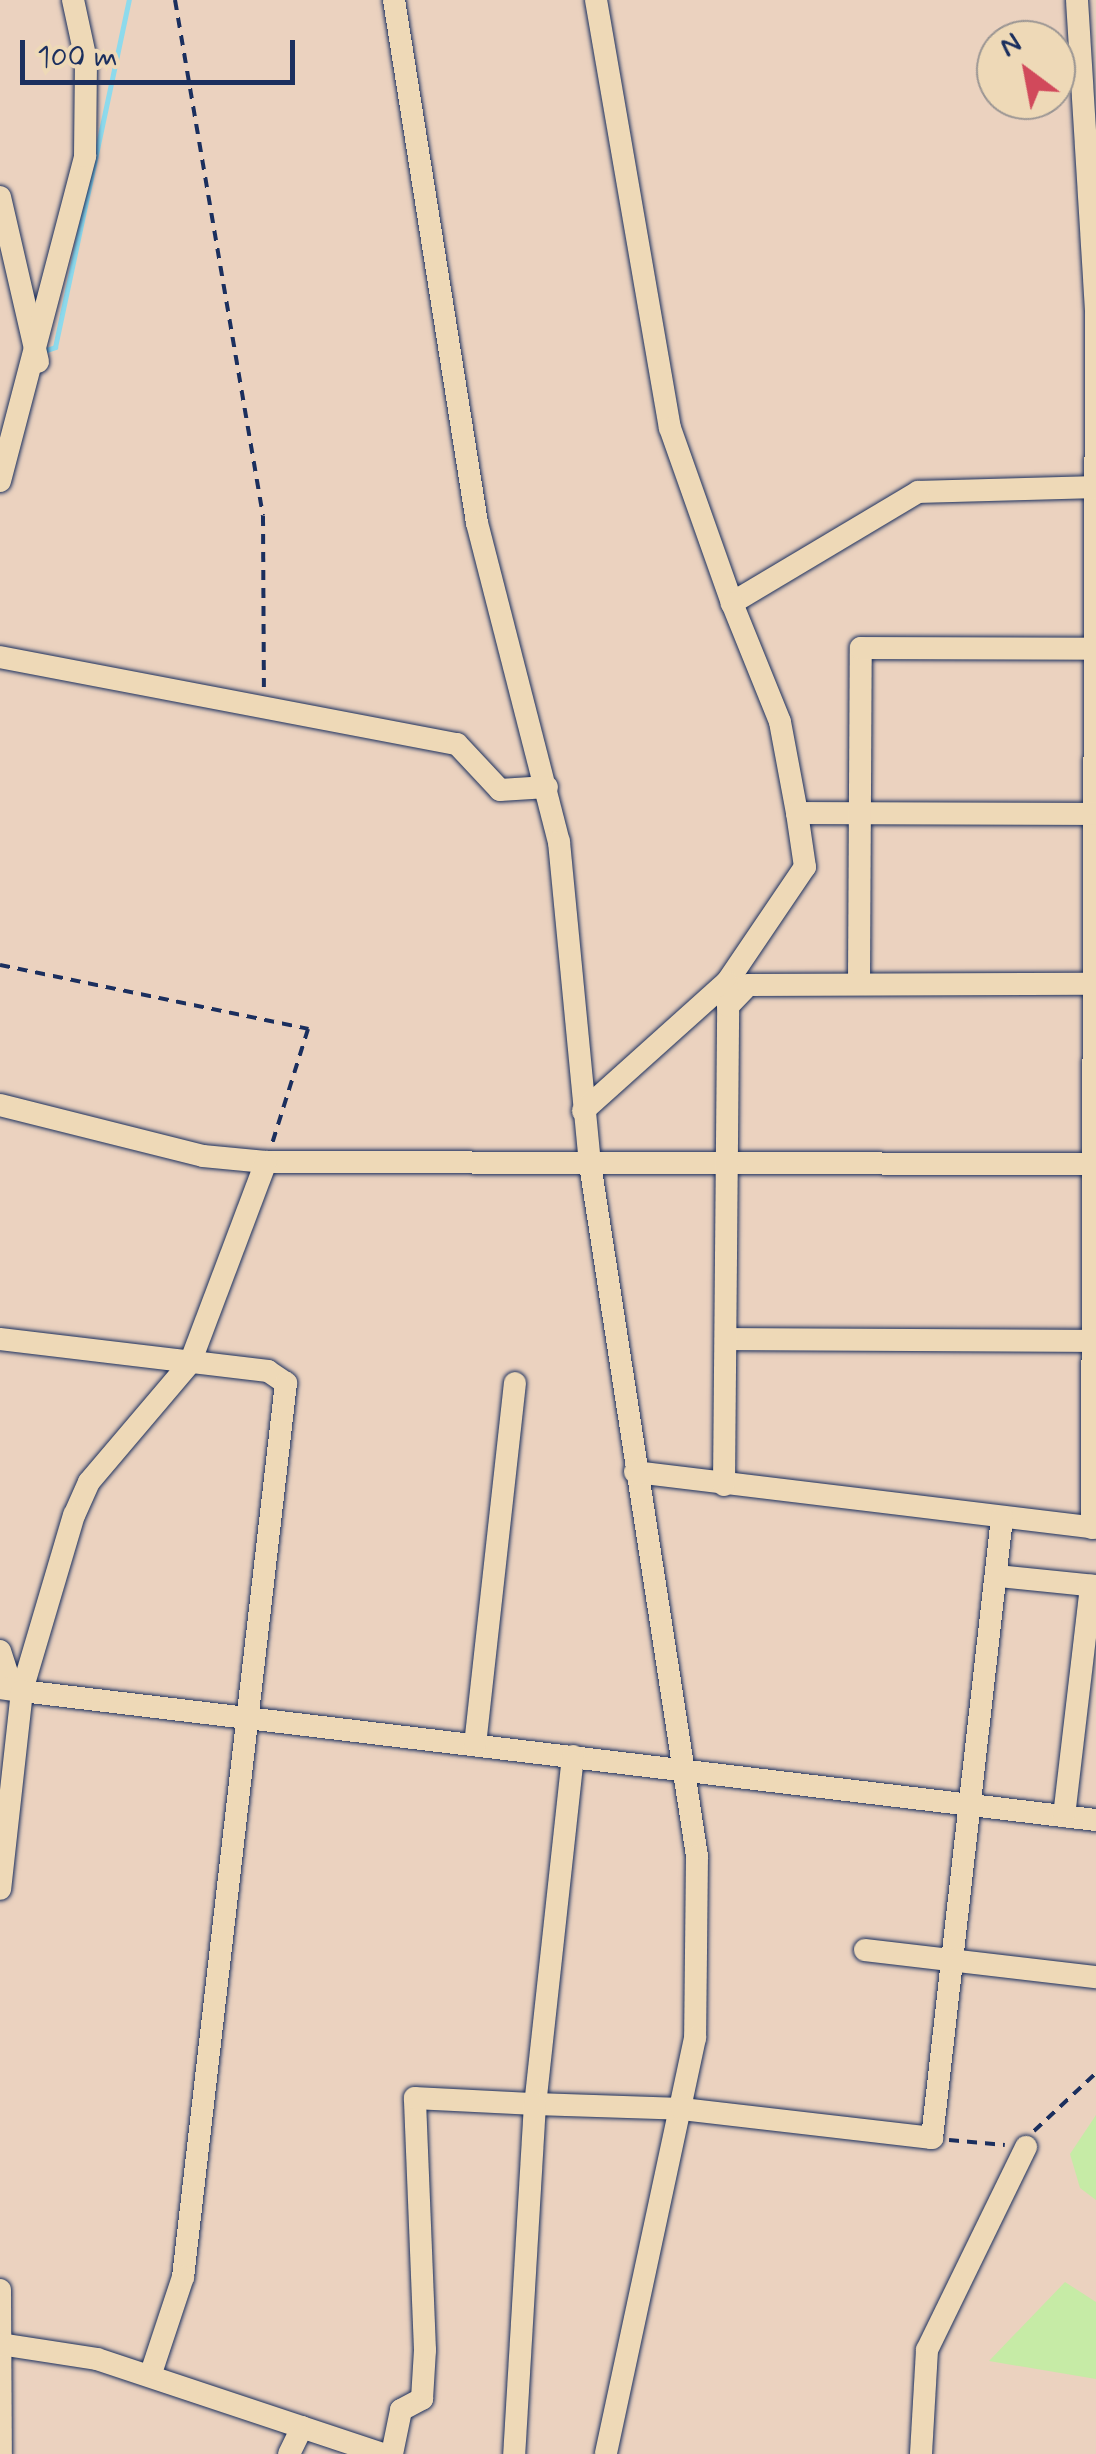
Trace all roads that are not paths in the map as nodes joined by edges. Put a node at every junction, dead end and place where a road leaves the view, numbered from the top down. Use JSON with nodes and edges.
{"nodes":[{"id":1,"x":74,"y":0,"type":"edge"},
{"id":2,"x":394,"y":0,"type":"edge"},
{"id":3,"x":596,"y":0,"type":"edge"},
{"id":4,"x":1077,"y":0,"type":"edge"},
{"id":5,"x":0,"y":197,"type":"edge"},
{"id":6,"x":38,"y":362,"type":"junction"},
{"id":7,"x":0,"y":480,"type":"edge"},
{"id":8,"x":1096,"y":487,"type":"edge"},
{"id":9,"x":732,"y":602,"type":"junction"},
{"id":10,"x":1095,"y":649,"type":"edge"},
{"id":11,"x":0,"y":657,"type":"edge"},
{"id":12,"x":548,"y":786,"type":"junction"},
{"id":13,"x":797,"y":813,"type":"junction"},
{"id":14,"x":860,"y":813,"type":"junction"},
{"id":15,"x":1094,"y":814,"type":"edge"},
{"id":16,"x":859,"y":982,"type":"junction"},
{"id":17,"x":1095,"y":984,"type":"edge"},
{"id":18,"x":733,"y":988,"type":"junction"},
{"id":19,"x":0,"y":1105,"type":"edge"},
{"id":20,"x":584,"y":1111,"type":"junction"},
{"id":21,"x":266,"y":1162,"type":"junction"},
{"id":22,"x":726,"y":1163,"type":"junction"},
{"id":23,"x":590,"y":1164,"type":"junction"},
{"id":24,"x":1095,"y":1164,"type":"edge"},
{"id":25,"x":0,"y":1339,"type":"edge"},
{"id":26,"x":728,"y":1339,"type":"junction"},
{"id":27,"x":1094,"y":1342,"type":"edge"},
{"id":28,"x":190,"y":1364,"type":"junction"},
{"id":29,"x":515,"y":1383,"type":"dead end"},
{"id":30,"x":635,"y":1472,"type":"junction"},
{"id":31,"x":724,"y":1485,"type":"junction"},
{"id":32,"x":1002,"y":1518,"type":"junction"},
{"id":33,"x":1094,"y":1528,"type":"edge"},
{"id":34,"x":998,"y":1576,"type":"junction"},
{"id":35,"x":1094,"y":1586,"type":"edge"},
{"id":36,"x":0,"y":1651,"type":"edge"},
{"id":37,"x":11,"y":1689,"type":"edge"},
{"id":38,"x":250,"y":1719,"type":"junction"},
{"id":39,"x":475,"y":1745,"type":"junction"},
{"id":40,"x":573,"y":1756,"type":"junction"},
{"id":41,"x":683,"y":1768,"type":"junction"},
{"id":42,"x":970,"y":1804,"type":"junction"},
{"id":43,"x":1064,"y":1816,"type":"junction"},
{"id":44,"x":1096,"y":1820,"type":"edge"},
{"id":45,"x":0,"y":1889,"type":"edge"},
{"id":46,"x":866,"y":1950,"type":"dead end"},
{"id":47,"x":954,"y":1962,"type":"junction"},
{"id":48,"x":1096,"y":1977,"type":"edge"},
{"id":49,"x":534,"y":2104,"type":"junction"},
{"id":50,"x":682,"y":2109,"type":"junction"},
{"id":51,"x":1026,"y":2147,"type":"road end"},
{"id":52,"x":0,"y":2290,"type":"edge"},
{"id":53,"x":2,"y":2344,"type":"edge"},
{"id":54,"x":150,"y":2376,"type":"junction"},
{"id":55,"x":302,"y":2427,"type":"junction"},
{"id":56,"x":0,"y":2454,"type":"edge"},
{"id":57,"x":289,"y":2454,"type":"edge"},
{"id":58,"x":382,"y":2454,"type":"edge"},
{"id":59,"x":392,"y":2454,"type":"edge"},
{"id":60,"x":514,"y":2454,"type":"edge"},
{"id":61,"x":606,"y":2454,"type":"edge"},
{"id":62,"x":921,"y":2454,"type":"edge"}],
"edges":[{"from":1,"to":6,"type":"street"},
{"from":2,"to":12,"type":"street"},
{"from":3,"to":9,"type":"street"},
{"from":4,"to":8,"type":"street"},
{"from":5,"to":6,"type":"street"},
{"from":6,"to":7,"type":"street"},
{"from":8,"to":9,"type":"street"},
{"from":8,"to":10,"type":"street"},
{"from":9,"to":13,"type":"street"},
{"from":10,"to":14,"type":"street"},
{"from":10,"to":15,"type":"street"},
{"from":11,"to":12,"type":"street"},
{"from":12,"to":20,"type":"street"},
{"from":13,"to":14,"type":"street"},
{"from":13,"to":18,"type":"street"},
{"from":14,"to":15,"type":"street"},
{"from":14,"to":16,"type":"street"},
{"from":15,"to":17,"type":"street"},
{"from":16,"to":17,"type":"street"},
{"from":16,"to":18,"type":"street"},
{"from":17,"to":24,"type":"street"},
{"from":18,"to":20,"type":"street"},
{"from":18,"to":22,"type":"street"},
{"from":19,"to":21,"type":"street"},
{"from":20,"to":23,"type":"street"},
{"from":21,"to":23,"type":"street"},
{"from":21,"to":28,"type":"street"},
{"from":22,"to":23,"type":"street"},
{"from":22,"to":24,"type":"street"},
{"from":22,"to":26,"type":"street"},
{"from":23,"to":30,"type":"street"},
{"from":24,"to":27,"type":"street"},
{"from":25,"to":28,"type":"street"},
{"from":26,"to":27,"type":"street"},
{"from":26,"to":31,"type":"street"},
{"from":27,"to":33,"type":"street"},
{"from":28,"to":37,"type":"street"},
{"from":28,"to":38,"type":"street"},
{"from":29,"to":39,"type":"street"},
{"from":30,"to":31,"type":"street"},
{"from":30,"to":41,"type":"street"},
{"from":31,"to":32,"type":"street"},
{"from":32,"to":33,"type":"street"},
{"from":32,"to":34,"type":"street"},
{"from":34,"to":35,"type":"street"},
{"from":34,"to":42,"type":"street"},
{"from":35,"to":43,"type":"street"},
{"from":36,"to":37,"type":"street"},
{"from":37,"to":38,"type":"street"},
{"from":37,"to":45,"type":"street"},
{"from":38,"to":39,"type":"street"},
{"from":38,"to":54,"type":"street"},
{"from":39,"to":40,"type":"street"},
{"from":40,"to":41,"type":"street"},
{"from":40,"to":49,"type":"street"},
{"from":41,"to":42,"type":"street"},
{"from":41,"to":50,"type":"street"},
{"from":42,"to":43,"type":"street"},
{"from":42,"to":47,"type":"street"},
{"from":43,"to":44,"type":"street"},
{"from":46,"to":47,"type":"street"},
{"from":47,"to":48,"type":"street"},
{"from":47,"to":50,"type":"street"},
{"from":49,"to":50,"type":"street"},
{"from":49,"to":59,"type":"street"},
{"from":49,"to":60,"type":"street"},
{"from":50,"to":61,"type":"street"},
{"from":51,"to":62,"type":"street"},
{"from":52,"to":53,"type":"street"},
{"from":53,"to":54,"type":"street"},
{"from":53,"to":56,"type":"street"},
{"from":54,"to":55,"type":"street"},
{"from":55,"to":57,"type":"street"},
{"from":55,"to":58,"type":"street"}]}
